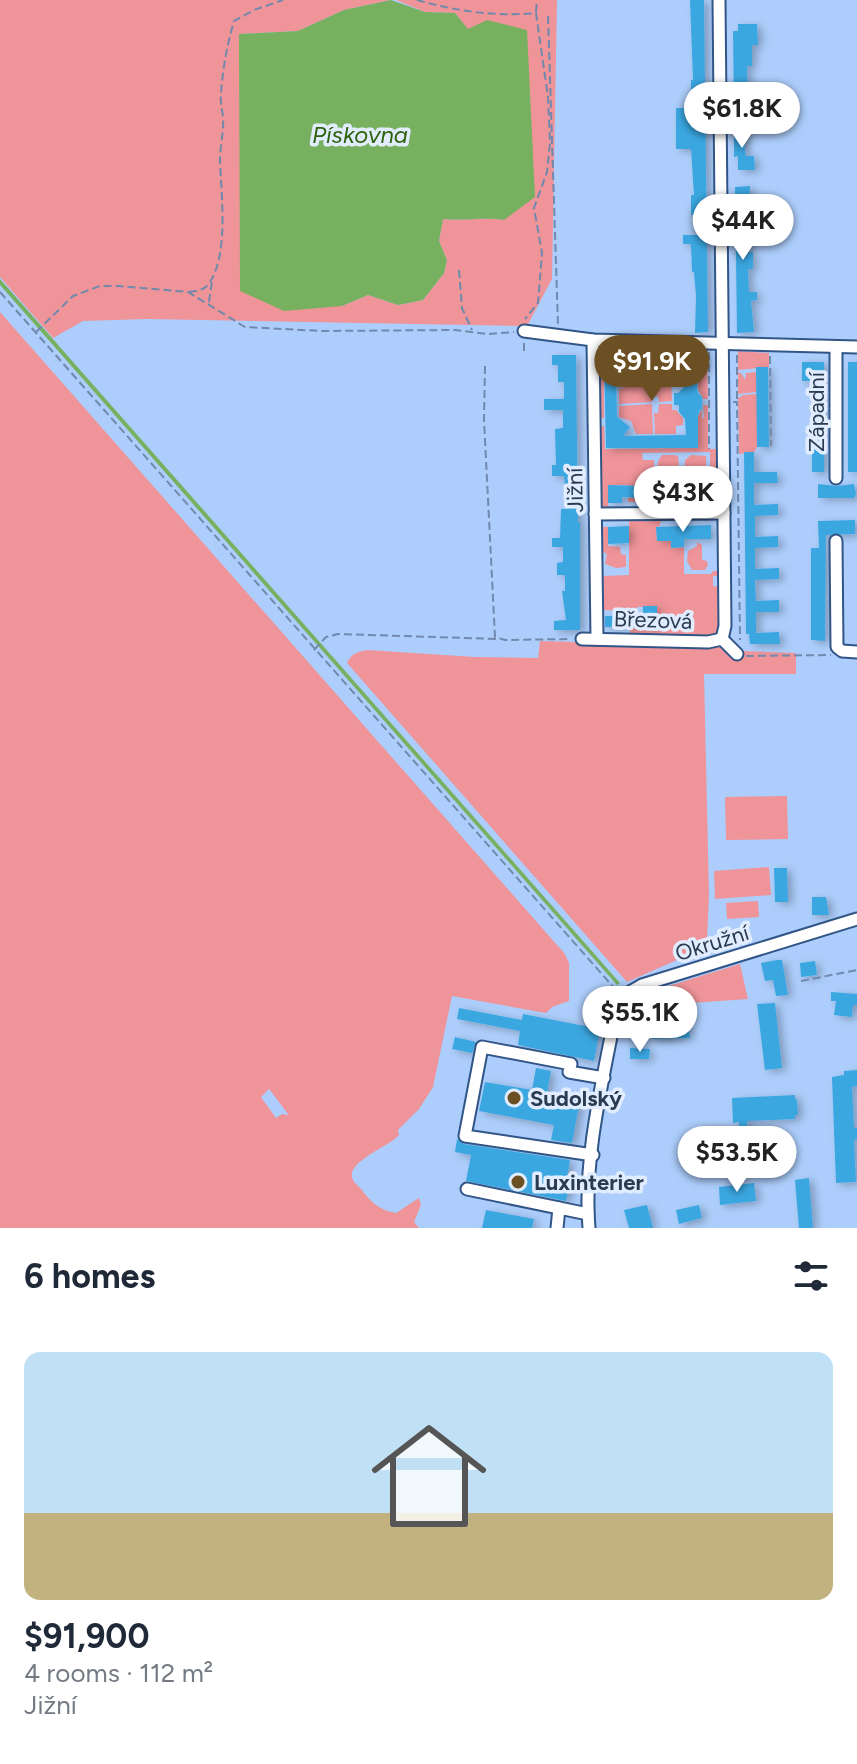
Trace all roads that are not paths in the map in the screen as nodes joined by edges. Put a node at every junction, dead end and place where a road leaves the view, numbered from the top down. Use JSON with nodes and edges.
{"nodes":[{"id":1,"x":719,"y":0,"type":"edge"},
{"id":2,"x":523,"y":327,"type":"road end"},
{"id":3,"x":593,"y":340,"type":"junction"},
{"id":4,"x":722,"y":343,"type":"junction"},
{"id":5,"x":836,"y":347,"type":"junction"},
{"id":6,"x":857,"y":347,"type":"edge"},
{"id":7,"x":836,"y":478,"type":"dead end"},
{"id":8,"x":724,"y":513,"type":"junction"},
{"id":9,"x":595,"y":514,"type":"junction"},
{"id":10,"x":836,"y":541,"type":"dead end"},
{"id":11,"x":582,"y":639,"type":"road end"},
{"id":12,"x":597,"y":639,"type":"junction"},
{"id":13,"x":857,"y":652,"type":"edge"},
{"id":14,"x":857,"y":919,"type":"edge"},
{"id":15,"x":604,"y":1078,"type":"junction"},
{"id":16,"x":593,"y":1155,"type":"junction"},
{"id":17,"x":467,"y":1189,"type":"dead end"},
{"id":18,"x":559,"y":1208,"type":"junction"},
{"id":19,"x":588,"y":1214,"type":"junction"},
{"id":20,"x":557,"y":1228,"type":"edge"},
{"id":21,"x":589,"y":1228,"type":"edge"}],
"edges":[{"from":1,"to":4,"type":"street"},
{"from":2,"to":3,"type":"street"},
{"from":3,"to":4,"type":"street"},
{"from":3,"to":9,"type":"street","name":"Jižní"},
{"from":4,"to":5,"type":"street"},
{"from":4,"to":8,"type":"street"},
{"from":5,"to":6,"type":"street"},
{"from":5,"to":7,"type":"street","name":"Západní"},
{"from":8,"to":9,"type":"street"},
{"from":8,"to":12,"type":"street","name":"Březová"},
{"from":9,"to":12,"type":"street","name":"Jižní"},
{"from":10,"to":13,"type":"street"},
{"from":11,"to":12,"type":"street","name":"Březová"},
{"from":14,"to":15,"type":"street","name":"Okružní"},
{"from":15,"to":16,"type":"street","name":"Okružní"},
{"from":15,"to":16,"type":"street"},
{"from":16,"to":19,"type":"street","name":"Okružní"},
{"from":17,"to":18,"type":"street"},
{"from":18,"to":19,"type":"street"},
{"from":18,"to":20,"type":"street"},
{"from":19,"to":21,"type":"street","name":"Okružní"}]}
